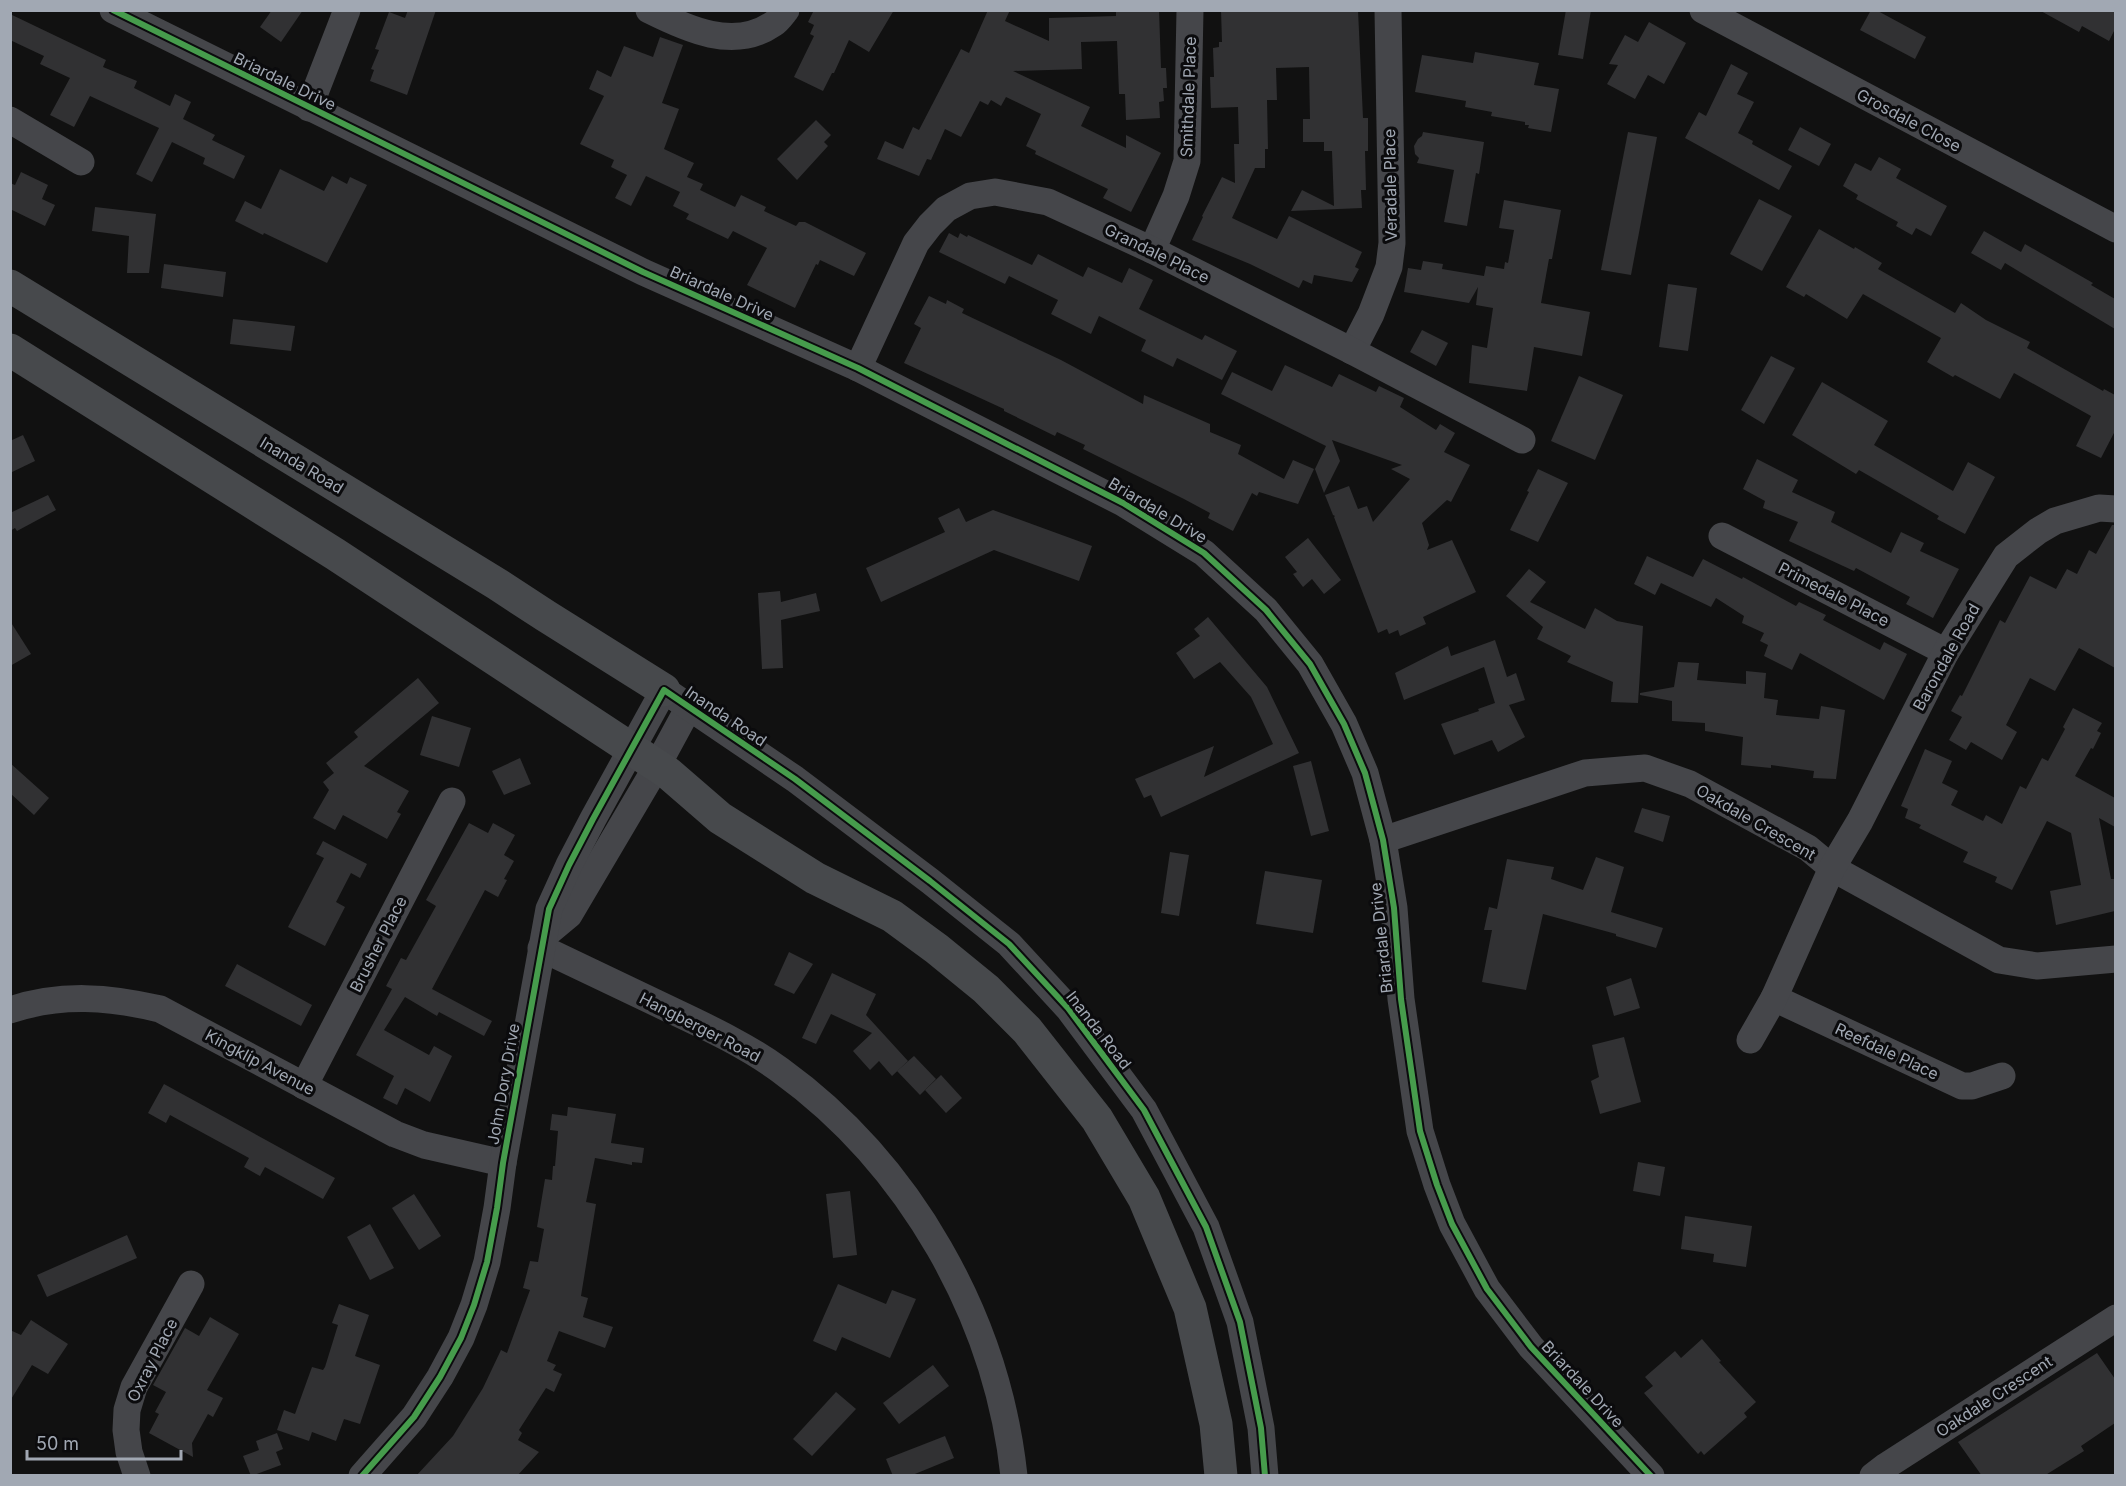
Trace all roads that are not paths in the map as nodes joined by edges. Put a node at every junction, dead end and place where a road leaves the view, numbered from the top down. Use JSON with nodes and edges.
{"nodes":[{"id":1,"x":113,"y":10,"type":"edge"},
{"id":2,"x":347,"y":10,"type":"edge"},
{"id":3,"x":649,"y":10,"type":"edge"},
{"id":4,"x":786,"y":10,"type":"edge"},
{"id":5,"x":1190,"y":10,"type":"edge"},
{"id":6,"x":1388,"y":10,"type":"edge"},
{"id":7,"x":1703,"y":10,"type":"edge"},
{"id":8,"x":309,"y":108,"type":"junction"},
{"id":9,"x":10,"y":120,"type":"edge"},
{"id":10,"x":81,"y":162,"type":"dead end"},
{"id":11,"x":2115,"y":229,"type":"edge"},
{"id":12,"x":1152,"y":250,"type":"junction"},
{"id":13,"x":10,"y":286,"type":"edge"},
{"id":14,"x":10,"y":350,"type":"edge"},
{"id":15,"x":1352,"y":351,"type":"junction"},
{"id":16,"x":858,"y":368,"type":"junction"},
{"id":17,"x":1522,"y":440,"type":"dead end"},
{"id":18,"x":2115,"y":509,"type":"edge"},
{"id":19,"x":1722,"y":536,"type":"dead end"},
{"id":20,"x":1946,"y":652,"type":"junction"},
{"id":21,"x":677,"y":698,"type":"junction"},
{"id":22,"x":644,"y":758,"type":"junction"},
{"id":23,"x":452,"y":801,"type":"dead end"},
{"id":24,"x":1383,"y":840,"type":"junction"},
{"id":25,"x":1832,"y":868,"type":"junction"},
{"id":26,"x":543,"y":942,"type":"junction"},
{"id":27,"x":2115,"y":959,"type":"edge"},
{"id":28,"x":1774,"y":998,"type":"junction"},
{"id":29,"x":10,"y":1010,"type":"edge"},
{"id":30,"x":1750,"y":1040,"type":"dead end"},
{"id":31,"x":2002,"y":1076,"type":"dead end"},
{"id":32,"x":304,"y":1086,"type":"junction"},
{"id":33,"x":503,"y":1163,"type":"junction"},
{"id":34,"x":191,"y":1284,"type":"dead end"},
{"id":35,"x":2115,"y":1317,"type":"edge"},
{"id":36,"x":137,"y":1476,"type":"edge"},
{"id":37,"x":362,"y":1476,"type":"edge"},
{"id":38,"x":1014,"y":1476,"type":"edge"},
{"id":39,"x":1221,"y":1476,"type":"edge"},
{"id":40,"x":1265,"y":1476,"type":"edge"},
{"id":41,"x":1651,"y":1476,"type":"edge"},
{"id":42,"x":1873,"y":1476,"type":"edge"}],
"edges":[{"from":1,"to":8,"type":"street","name":"Briardale Drive"},
{"from":2,"to":8,"type":"street"},
{"from":3,"to":4,"type":"street"},
{"from":5,"to":12,"type":"street","name":"Smithdale Place"},
{"from":6,"to":15,"type":"street","name":"Veradale Place"},
{"from":7,"to":11,"type":"street","name":"Grosdale Close"},
{"from":8,"to":16,"type":"street","name":"Briardale Drive"},
{"from":9,"to":10,"type":"street"},
{"from":12,"to":15,"type":"street","name":"Grandale Place"},
{"from":12,"to":16,"type":"street","name":"Grandale Place"},
{"from":13,"to":21,"type":"main road","name":"Inanda Road"},
{"from":14,"to":22,"type":"main road"},
{"from":15,"to":17,"type":"street","name":"Grandale Place"},
{"from":16,"to":24,"type":"street","name":"Briardale Drive"},
{"from":18,"to":20,"type":"street","name":"Barondale Road"},
{"from":19,"to":20,"type":"street","name":"Primedale Place"},
{"from":20,"to":25,"type":"street","name":"Barondale Road"},
{"from":21,"to":22,"type":"street"},
{"from":21,"to":40,"type":"street","name":"Inanda Road"},
{"from":22,"to":26,"type":"street"},
{"from":22,"to":39,"type":"main road"},
{"from":23,"to":32,"type":"street","name":"Brusher Place"},
{"from":24,"to":25,"type":"street","name":"Oakdale Crescent"},
{"from":24,"to":41,"type":"street","name":"Briardale Drive"},
{"from":25,"to":27,"type":"street","name":"Oakdale Crescent"},
{"from":25,"to":28,"type":"street"},
{"from":26,"to":33,"type":"street","name":"John Dory Drive"},
{"from":26,"to":38,"type":"street","name":"Hangberger Road"},
{"from":28,"to":30,"type":"street"},
{"from":28,"to":31,"type":"street","name":"Reefdale Place"},
{"from":29,"to":32,"type":"street","name":"Kingklip Avenue"},
{"from":32,"to":33,"type":"street","name":"Kingklip Avenue"},
{"from":33,"to":37,"type":"street","name":"John Dory Drive"},
{"from":34,"to":36,"type":"street","name":"Oxray Place"},
{"from":35,"to":42,"type":"street","name":"Oakdale Crescent"}]}
